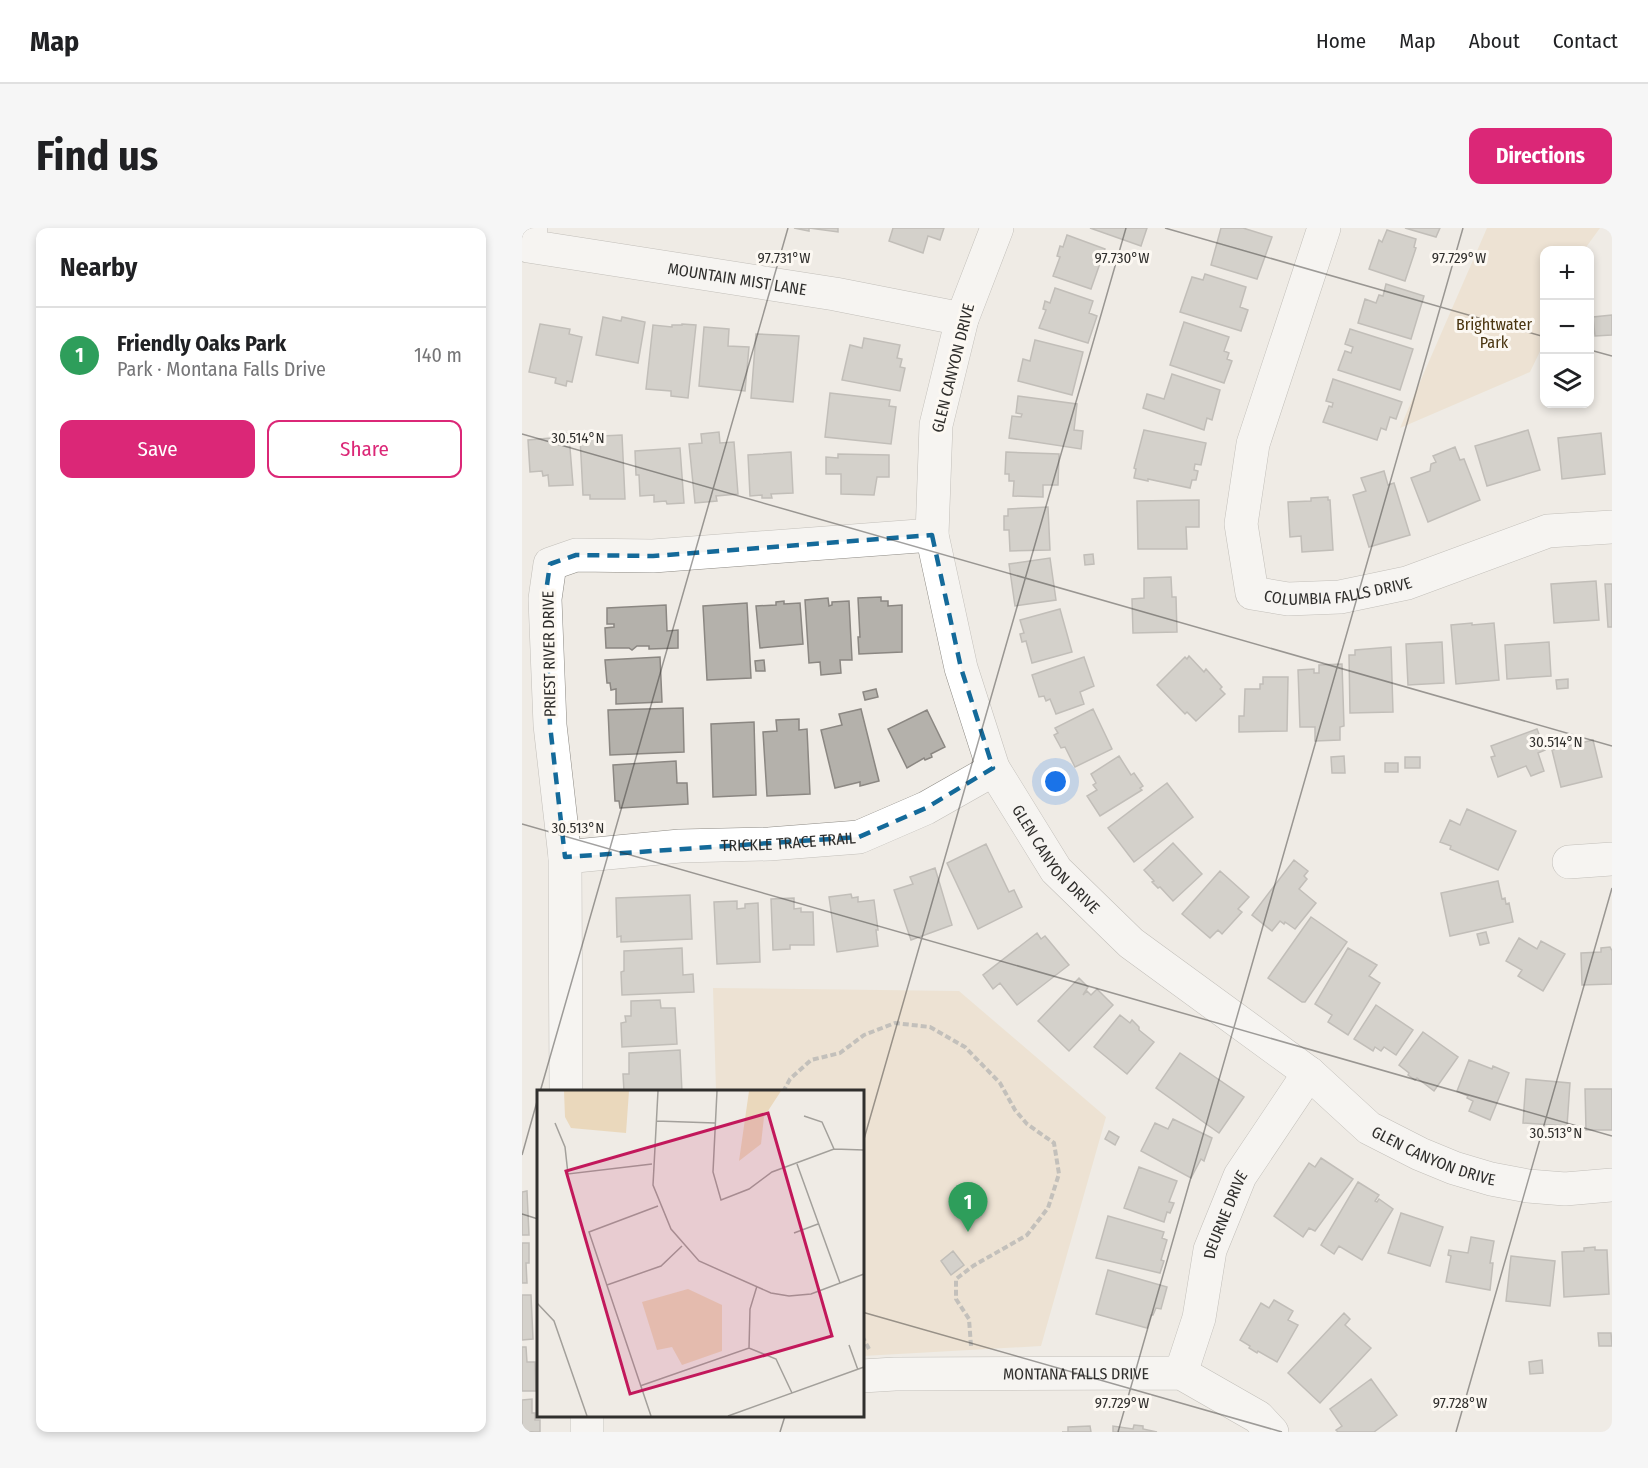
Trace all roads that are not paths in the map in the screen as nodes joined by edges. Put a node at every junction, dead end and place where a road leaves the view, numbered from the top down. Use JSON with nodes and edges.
{"nodes":[{"id":1,"x":531,"y":228,"type":"edge"},
{"id":2,"x":997,"y":228,"type":"edge"},
{"id":3,"x":1324,"y":228,"type":"edge"},
{"id":4,"x":962,"y":319,"type":"junction"},
{"id":5,"x":1612,"y":526,"type":"edge"},
{"id":6,"x":932,"y":535,"type":"junction"},
{"id":7,"x":993,"y":768,"type":"junction"},
{"id":8,"x":565,"y":857,"type":"junction"},
{"id":9,"x":1612,"y":859,"type":"edge"},
{"id":10,"x":1569,"y":862,"type":"dead end"},
{"id":11,"x":1309,"y":1073,"type":"junction"},
{"id":12,"x":566,"y":1090,"type":"edge"},
{"id":13,"x":1612,"y":1185,"type":"edge"},
{"id":14,"x":1181,"y":1373,"type":"junction"},
{"id":15,"x":864,"y":1376,"type":"edge"},
{"id":16,"x":1272,"y":1432,"type":"edge"}],
"edges":[{"from":1,"to":4,"type":"street","name":"MOUNTAIN MIST LANE"},
{"from":2,"to":4,"type":"street","name":"GLEN CANYON DRIVE"},
{"from":3,"to":5,"type":"street","name":"COLUMBIA FALLS DRIVE"},
{"from":4,"to":6,"type":"street","name":"GLEN CANYON DRIVE"},
{"from":6,"to":7,"type":"street","name":"GLEN CANYON DRIVE"},
{"from":6,"to":8,"type":"street","name":"PRIEST RIVER DRIVE"},
{"from":7,"to":8,"type":"street","name":"TRICKLE TRACE TRAIL"},
{"from":7,"to":11,"type":"street","name":"GLEN CANYON DRIVE"},
{"from":8,"to":12,"type":"street","name":"PRIEST RIVER DRIVE"},
{"from":9,"to":10,"type":"street"},
{"from":11,"to":13,"type":"street","name":"GLEN CANYON DRIVE"},
{"from":11,"to":14,"type":"street","name":"DEURNE DRIVE"},
{"from":14,"to":15,"type":"street","name":"MONTANA FALLS DRIVE"},
{"from":14,"to":16,"type":"street"}]}
